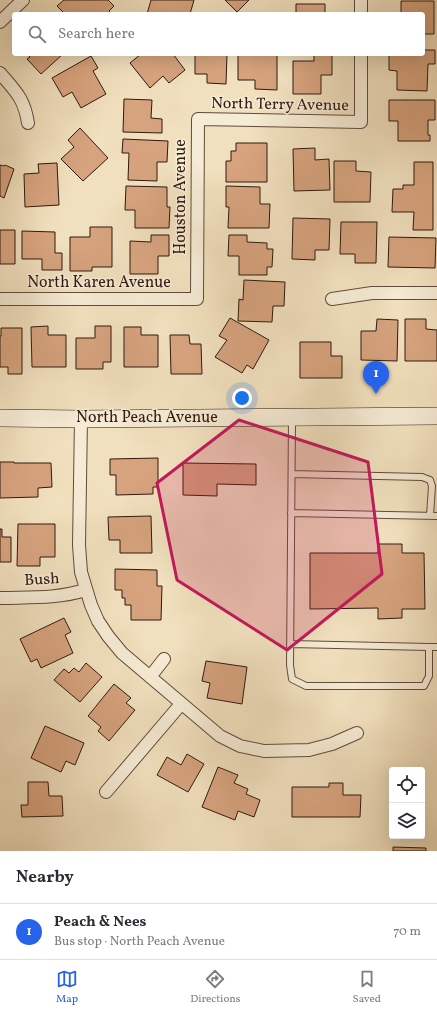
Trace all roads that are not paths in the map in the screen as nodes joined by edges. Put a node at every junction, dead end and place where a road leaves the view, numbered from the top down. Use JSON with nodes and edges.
{"nodes":[{"id":1,"x":23,"y":0,"type":"edge"},
{"id":2,"x":361,"y":0,"type":"edge"},
{"id":3,"x":361,"y":12,"type":"edge"},
{"id":4,"x":0,"y":22,"type":"edge"},
{"id":5,"x":361,"y":56,"type":"edge"},
{"id":6,"x":0,"y":73,"type":"edge"},
{"id":7,"x":198,"y":119,"type":"joint"},
{"id":8,"x":28,"y":123,"type":"dead end"},
{"id":9,"x":437,"y":293,"type":"edge"},
{"id":10,"x":0,"y":299,"type":"edge"},
{"id":11,"x":197,"y":299,"type":"joint"},
{"id":12,"x":332,"y":299,"type":"dead end"},
{"id":13,"x":437,"y":416,"type":"edge"},
{"id":14,"x":0,"y":418,"type":"edge"},
{"id":15,"x":292,"y":418,"type":"junction"},
{"id":16,"x":81,"y":419,"type":"junction"},
{"id":17,"x":292,"y":474,"type":"junction"},
{"id":18,"x":291,"y":513,"type":"junction"},
{"id":19,"x":434,"y":516,"type":"edge"},
{"id":20,"x":85,"y":590,"type":"junction"},
{"id":21,"x":0,"y":598,"type":"edge"},
{"id":22,"x":290,"y":644,"type":"junction"},
{"id":23,"x":429,"y":646,"type":"junction"},
{"id":24,"x":437,"y":647,"type":"edge"},
{"id":25,"x":164,"y":659,"type":"dead end"},
{"id":26,"x":150,"y":677,"type":"junction"},
{"id":27,"x":181,"y":704,"type":"junction"},
{"id":28,"x":358,"y":733,"type":"dead end"},
{"id":29,"x":106,"y":792,"type":"dead end"}],
"edges":[{"from":1,"to":4,"type":"street"},
{"from":2,"to":3,"type":"street"},
{"from":5,"to":7,"type":"street","name":"North Terry Avenue"},
{"from":6,"to":8,"type":"street"},
{"from":7,"to":11,"type":"street","name":"Houston Avenue"},
{"from":9,"to":12,"type":"street"},
{"from":10,"to":11,"type":"street","name":"North Karen Avenue"},
{"from":13,"to":15,"type":"street","name":"North Peach Avenue"},
{"from":14,"to":16,"type":"street","name":"North Peach Avenue"},
{"from":15,"to":16,"type":"street","name":"North Peach Avenue"},
{"from":15,"to":17,"type":"lane"},
{"from":16,"to":20,"type":"street"},
{"from":17,"to":18,"type":"lane"},
{"from":17,"to":19,"type":"lane"},
{"from":18,"to":19,"type":"lane"},
{"from":18,"to":22,"type":"lane"},
{"from":20,"to":21,"type":"street","name":"Bush"},
{"from":20,"to":26,"type":"street"},
{"from":22,"to":23,"type":"lane"},
{"from":22,"to":23,"type":"lane"},
{"from":23,"to":24,"type":"lane"},
{"from":25,"to":26,"type":"street"},
{"from":26,"to":27,"type":"street"},
{"from":27,"to":28,"type":"street"},
{"from":27,"to":29,"type":"street"}]}
